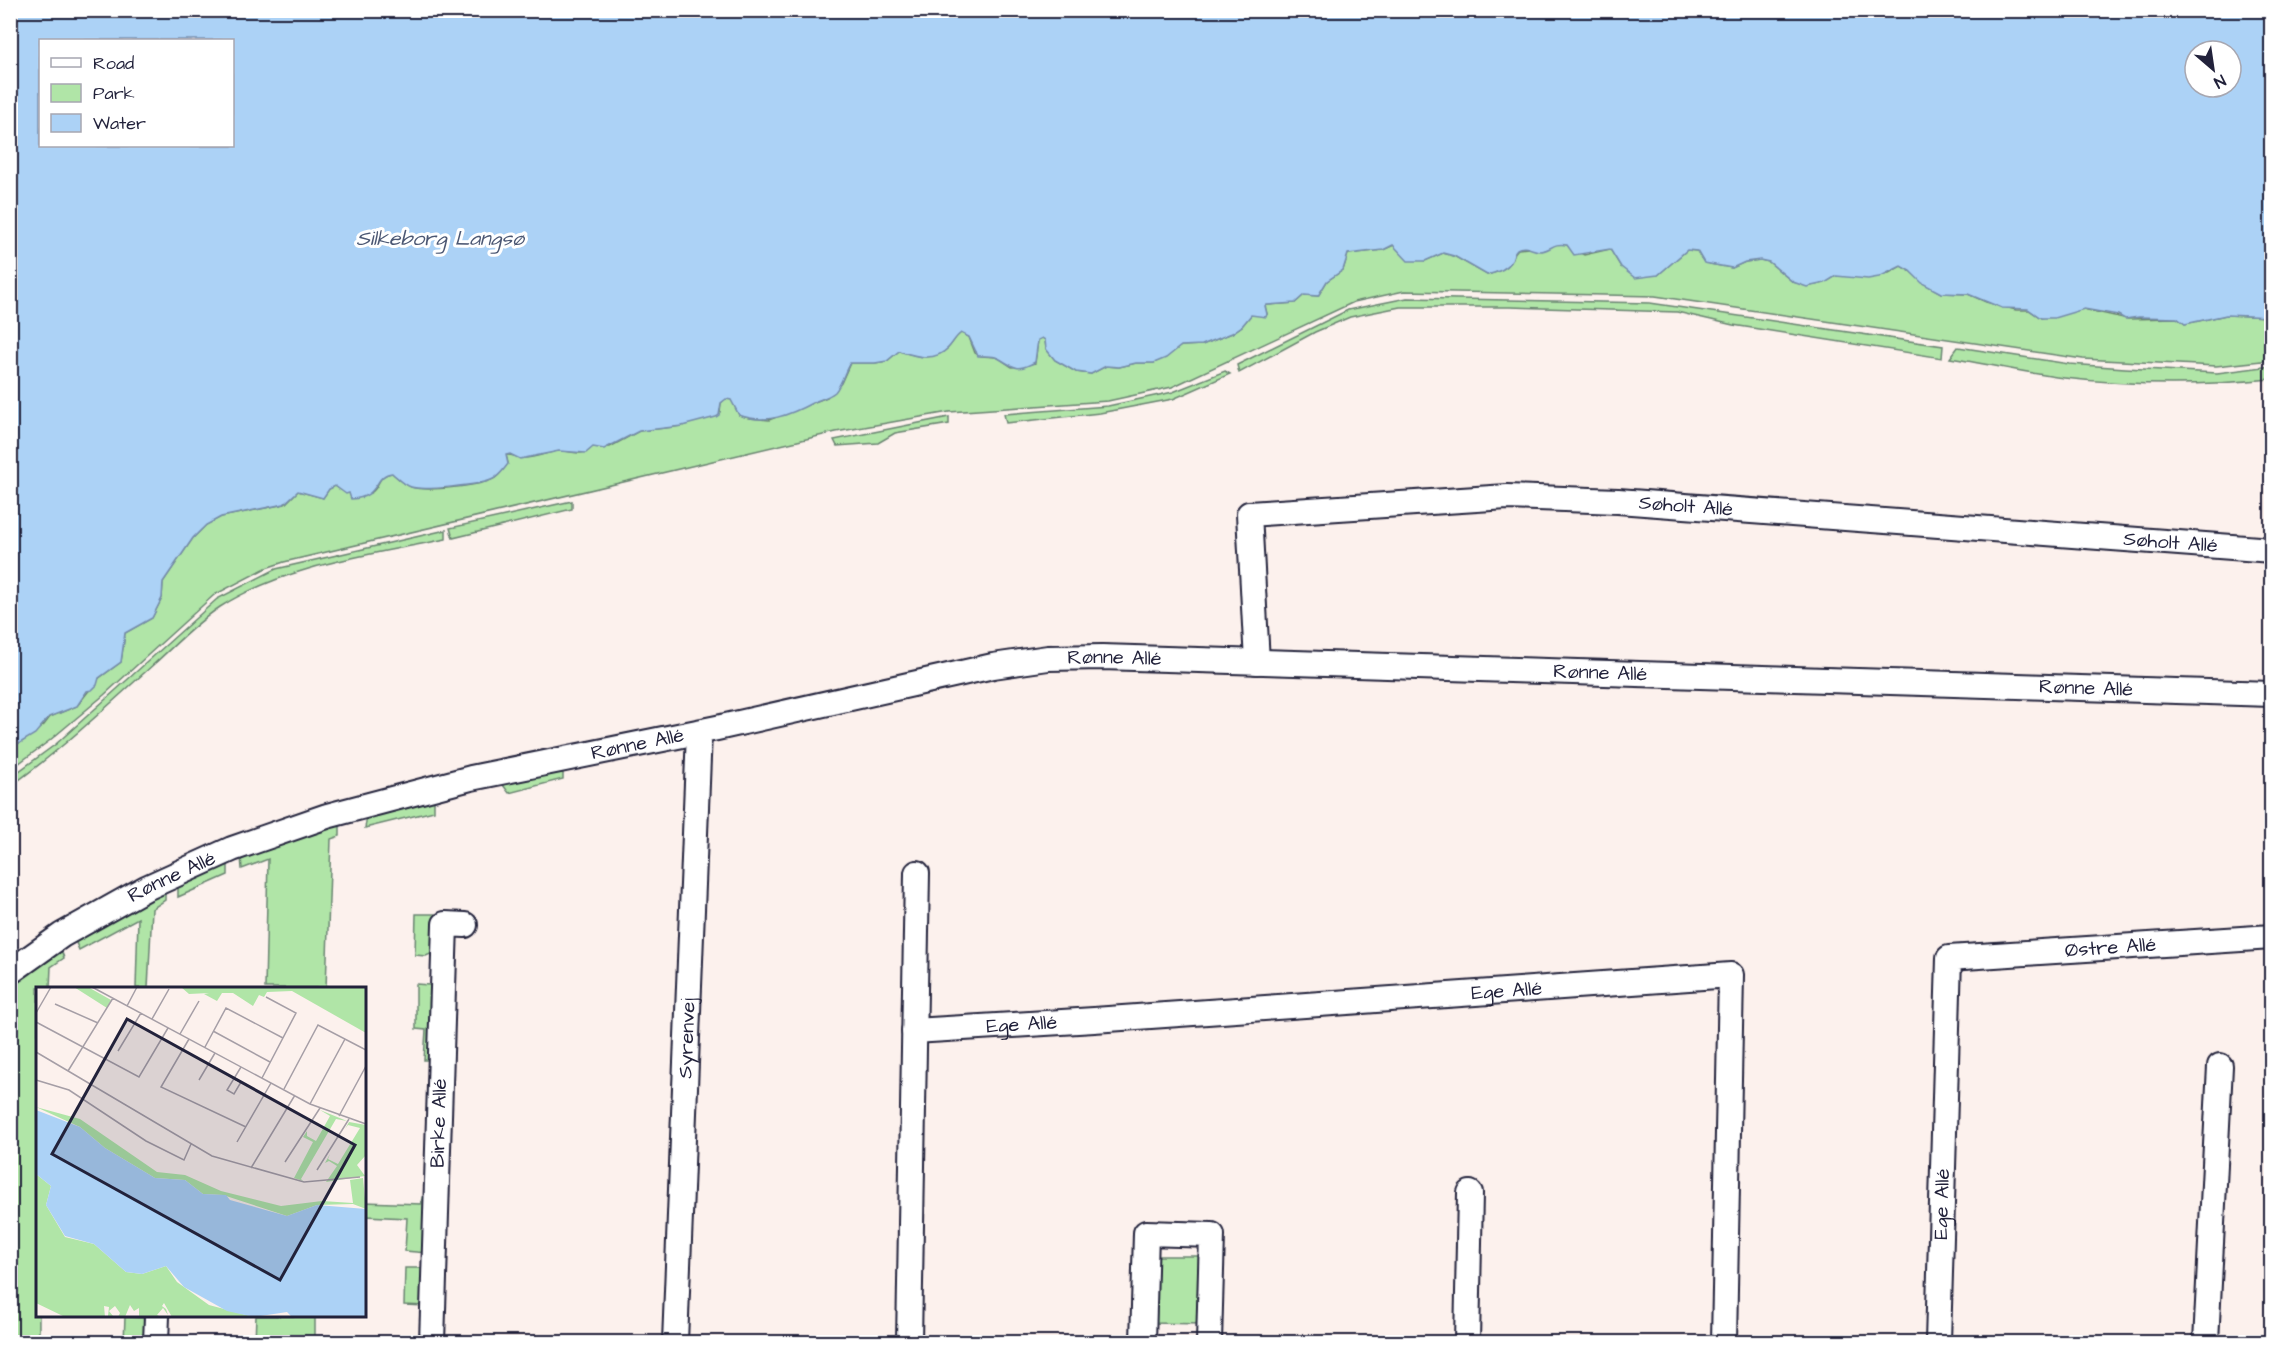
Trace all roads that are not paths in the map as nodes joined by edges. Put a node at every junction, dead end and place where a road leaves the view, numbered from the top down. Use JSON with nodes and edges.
{"nodes":[{"id":1,"x":2271,"y":550,"type":"edge"},
{"id":2,"x":1257,"y":662,"type":"junction"},
{"id":3,"x":2271,"y":694,"type":"edge"},
{"id":4,"x":699,"y":732,"type":"junction"},
{"id":5,"x":917,"y":873,"type":"dead end"},
{"id":6,"x":465,"y":925,"type":"dead end"},
{"id":7,"x":2271,"y":937,"type":"edge"},
{"id":8,"x":1949,"y":958,"type":"joint"},
{"id":9,"x":10,"y":972,"type":"edge"},
{"id":10,"x":914,"y":1031,"type":"junction"},
{"id":11,"x":2220,"y":1066,"type":"dead end"},
{"id":12,"x":1470,"y":1193,"type":"dead end"},
{"id":13,"x":157,"y":1317,"type":"edge"},
{"id":14,"x":156,"y":1342,"type":"edge"},
{"id":15,"x":432,"y":1342,"type":"edge"},
{"id":16,"x":675,"y":1342,"type":"edge"},
{"id":17,"x":909,"y":1342,"type":"edge"},
{"id":18,"x":1143,"y":1342,"type":"edge"},
{"id":19,"x":1209,"y":1342,"type":"edge"},
{"id":20,"x":1467,"y":1342,"type":"edge"},
{"id":21,"x":1724,"y":1342,"type":"edge"},
{"id":22,"x":1938,"y":1342,"type":"edge"},
{"id":23,"x":2206,"y":1342,"type":"edge"}],
"edges":[{"from":1,"to":2,"type":"street","name":"Søholt Allé"},
{"from":2,"to":3,"type":"street","name":"Rønne Allé"},
{"from":2,"to":4,"type":"street","name":"Rønne Allé"},
{"from":4,"to":9,"type":"street","name":"Rønne Allé"},
{"from":4,"to":16,"type":"street","name":"Syrenvej"},
{"from":5,"to":10,"type":"street"},
{"from":6,"to":15,"type":"street","name":"Birke Allé"},
{"from":7,"to":8,"type":"street","name":"Østre Allé"},
{"from":8,"to":22,"type":"street","name":"Ege Allé"},
{"from":10,"to":17,"type":"street"},
{"from":10,"to":21,"type":"street","name":"Ege Allé"},
{"from":11,"to":23,"type":"street"},
{"from":12,"to":20,"type":"street"},
{"from":13,"to":14,"type":"street"},
{"from":18,"to":19,"type":"street"}]}
